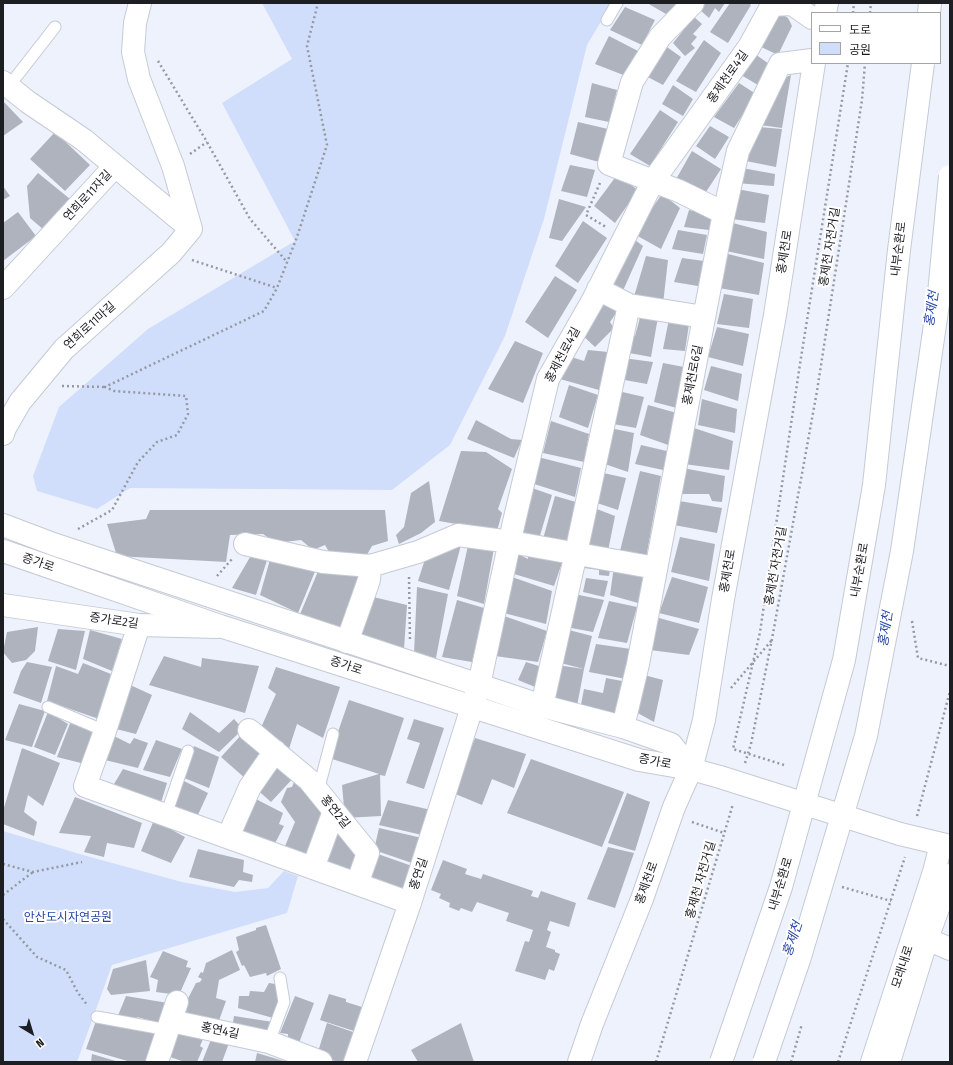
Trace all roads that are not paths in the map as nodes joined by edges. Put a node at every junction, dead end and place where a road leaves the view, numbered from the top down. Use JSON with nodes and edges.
{"nodes":[{"id":1,"x":140,"y":3,"type":"edge"},
{"id":2,"x":617,"y":3,"type":"edge"},
{"id":3,"x":693,"y":3,"type":"edge"},
{"id":4,"x":792,"y":4,"type":"edge"},
{"id":5,"x":811,"y":17,"type":"edge"},
{"id":6,"x":608,"y":20,"type":"dead end"},
{"id":7,"x":55,"y":27,"type":"dead end"},
{"id":8,"x":811,"y":60,"type":"edge"},
{"id":9,"x":814,"y":64,"type":"edge"},
{"id":10,"x":923,"y":64,"type":"edge"},
{"id":11,"x":6,"y":84,"type":"edge"},
{"id":12,"x":115,"y":166,"type":"junction"},
{"id":13,"x":950,"y":176,"type":"edge"},
{"id":14,"x":653,"y":181,"type":"junction"},
{"id":15,"x":724,"y":213,"type":"junction"},
{"id":16,"x":190,"y":229,"type":"junction"},
{"id":17,"x":3,"y":288,"type":"edge"},
{"id":18,"x":598,"y":289,"type":"junction"},
{"id":19,"x":628,"y":305,"type":"junction"},
{"id":20,"x":704,"y":317,"type":"junction"},
{"id":21,"x":4,"y":429,"type":"edge"},
{"id":22,"x":3,"y":525,"type":"edge"},
{"id":23,"x":511,"y":542,"type":"junction"},
{"id":24,"x":245,"y":544,"type":"road end"},
{"id":25,"x":3,"y":551,"type":"edge"},
{"id":26,"x":576,"y":553,"type":"junction"},
{"id":27,"x":370,"y":566,"type":"junction"},
{"id":28,"x":656,"y":568,"type":"junction"},
{"id":29,"x":3,"y":605,"type":"edge"},
{"id":30,"x":139,"y":625,"type":"junction"},
{"id":31,"x":226,"y":628,"type":"junction"},
{"id":32,"x":347,"y":642,"type":"junction"},
{"id":33,"x":476,"y":695,"type":"junction"},
{"id":34,"x":542,"y":706,"type":"junction"},
{"id":35,"x":48,"y":707,"type":"dead end"},
{"id":36,"x":623,"y":726,"type":"junction"},
{"id":37,"x":249,"y":730,"type":"dead end"},
{"id":38,"x":105,"y":731,"type":"junction"},
{"id":39,"x":333,"y":734,"type":"dead end"},
{"id":40,"x":188,"y":751,"type":"dead end"},
{"id":41,"x":275,"y":751,"type":"junction"},
{"id":42,"x":691,"y":769,"type":"junction"},
{"id":43,"x":318,"y":791,"type":"junction"},
{"id":44,"x":334,"y":811,"type":"junction"},
{"id":45,"x":166,"y":815,"type":"junction"},
{"id":46,"x":228,"y":837,"type":"junction"},
{"id":47,"x":945,"y":845,"type":"edge"},
{"id":48,"x":313,"y":868,"type":"junction"},
{"id":49,"x":942,"y":873,"type":"edge"},
{"id":50,"x":357,"y":884,"type":"junction"},
{"id":51,"x":410,"y":903,"type":"junction"},
{"id":52,"x":927,"y":939,"type":"junction"},
{"id":53,"x":950,"y":949,"type":"edge"},
{"id":54,"x":280,"y":978,"type":"dead end"},
{"id":55,"x":97,"y":1017,"type":"road end"},
{"id":56,"x":172,"y":1017,"type":"junction"},
{"id":57,"x":269,"y":1042,"type":"junction"},
{"id":58,"x":157,"y":1062,"type":"edge"},
{"id":59,"x":321,"y":1062,"type":"edge"},
{"id":60,"x":355,"y":1062,"type":"edge"},
{"id":61,"x":579,"y":1062,"type":"edge"},
{"id":62,"x":721,"y":1062,"type":"edge"},
{"id":63,"x":764,"y":1062,"type":"edge"},
{"id":64,"x":872,"y":1062,"type":"edge"},
{"id":65,"x":889,"y":1062,"type":"edge"}],
"edges":[{"from":1,"to":16,"type":"main road"},
{"from":2,"to":6,"type":"lane"},
{"from":3,"to":14,"type":"main road"},
{"from":4,"to":5,"type":"main road","name":"홍제천로4길"},
{"from":4,"to":14,"type":"main road","name":"홍제천로4길"},
{"from":7,"to":11,"type":"lane","name":"연희로11자길"},
{"from":8,"to":15,"type":"main road","name":"홍제천로6길"},
{"from":9,"to":42,"type":"main road","name":"홍제천로"},
{"from":10,"to":62,"type":"main road","name":"내부순환로","bridge":true},
{"from":11,"to":12,"type":"main road","name":"연희로11자길"},
{"from":12,"to":16,"type":"main road"},
{"from":12,"to":17,"type":"main road","name":"연희로11자길"},
{"from":13,"to":63,"type":"main road","bridge":true},
{"from":14,"to":15,"type":"main road"},
{"from":14,"to":18,"type":"main road","name":"홍제천로4길"},
{"from":15,"to":20,"type":"main road","name":"홍제천로6길"},
{"from":16,"to":21,"type":"main road","name":"연희로11마길"},
{"from":18,"to":19,"type":"main road"},
{"from":18,"to":23,"type":"main road","name":"홍제천로4길"},
{"from":19,"to":20,"type":"main road"},
{"from":19,"to":26,"type":"main road"},
{"from":20,"to":28,"type":"main road","name":"홍제천로6길"},
{"from":22,"to":32,"type":"main road","name":"증가로"},
{"from":23,"to":26,"type":"main road"},
{"from":23,"to":27,"type":"main road"},
{"from":23,"to":33,"type":"main road","name":"홍제천로4길"},
{"from":24,"to":27,"type":"main road"},
{"from":25,"to":31,"type":"main road","name":"증가로"},
{"from":26,"to":28,"type":"main road"},
{"from":26,"to":34,"type":"main road"},
{"from":27,"to":32,"type":"main road","name":"증가로"},
{"from":28,"to":36,"type":"main road","name":"홍제천로6길"},
{"from":29,"to":30,"type":"main road","name":"증가로2길"},
{"from":30,"to":31,"type":"main road","name":"증가로2길"},
{"from":30,"to":38,"type":"main road"},
{"from":31,"to":33,"type":"main road","name":"증가로"},
{"from":32,"to":33,"type":"main road","name":"증가로"},
{"from":33,"to":34,"type":"main road","name":"증가로"},
{"from":33,"to":42,"type":"main road","name":"증가로"},
{"from":33,"to":51,"type":"main road","name":"홍연길"},
{"from":34,"to":36,"type":"main road","name":"증가로"},
{"from":35,"to":38,"type":"lane"},
{"from":36,"to":42,"type":"main road","name":"증가로"},
{"from":37,"to":41,"type":"main road","name":"홍연2길"},
{"from":38,"to":45,"type":"main road"},
{"from":39,"to":43,"type":"lane"},
{"from":40,"to":45,"type":"lane"},
{"from":41,"to":43,"type":"main road","name":"홍연2길"},
{"from":41,"to":46,"type":"main road"},
{"from":42,"to":47,"type":"main road","name":"증가로","bridge":true},
{"from":42,"to":61,"type":"main road","name":"홍제천로"},
{"from":43,"to":44,"type":"main road","name":"홍연2길"},
{"from":44,"to":48,"type":"main road"},
{"from":44,"to":50,"type":"main road","name":"홍연2길"},
{"from":45,"to":46,"type":"main road"},
{"from":46,"to":48,"type":"main road"},
{"from":47,"to":49,"type":"main road"},
{"from":48,"to":50,"type":"main road"},
{"from":49,"to":52,"type":"main road","name":"모래내로"},
{"from":49,"to":64,"type":"main road","name":"모래내로"},
{"from":50,"to":51,"type":"main road"},
{"from":51,"to":60,"type":"main road","name":"홍연길"},
{"from":52,"to":53,"type":"main road"},
{"from":52,"to":65,"type":"main road","name":"모래내로"},
{"from":54,"to":57,"type":"lane"},
{"from":55,"to":56,"type":"lane"},
{"from":56,"to":57,"type":"main road","name":"홍연4길"},
{"from":56,"to":58,"type":"main road"},
{"from":57,"to":59,"type":"main road","name":"홍연4길"}]}
